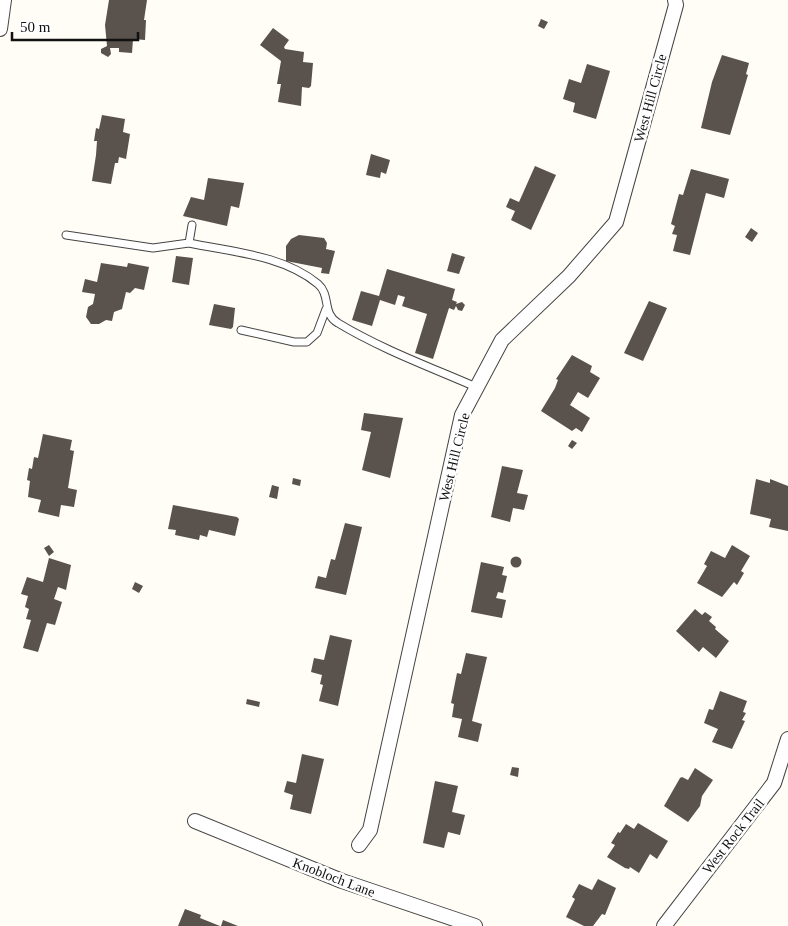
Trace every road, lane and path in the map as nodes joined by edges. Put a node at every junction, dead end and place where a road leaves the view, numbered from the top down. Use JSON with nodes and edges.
{"nodes":[{"id":1,"x":4,"y":0,"type":"edge"},
{"id":2,"x":675,"y":0,"type":"edge"},
{"id":3,"x":0,"y":29,"type":"edge"},
{"id":4,"x":192,"y":226,"type":"dead end"},
{"id":5,"x":66,"y":235,"type":"dead end"},
{"id":6,"x":189,"y":243,"type":"junction"},
{"id":7,"x":326,"y":309,"type":"junction"},
{"id":8,"x":241,"y":330,"type":"dead end"},
{"id":9,"x":476,"y":387,"type":"junction"},
{"id":10,"x":788,"y":740,"type":"edge"},
{"id":11,"x":195,"y":821,"type":"dead end"},
{"id":12,"x":359,"y":845,"type":"dead end"},
{"id":13,"x":475,"y":926,"type":"edge"},
{"id":14,"x":664,"y":926,"type":"edge"}],
"edges":[{"from":1,"to":3,"type":"street"},
{"from":2,"to":9,"type":"street","name":"West Hill Circle"},
{"from":4,"to":6,"type":"lane"},
{"from":5,"to":6,"type":"lane"},
{"from":6,"to":7,"type":"lane"},
{"from":7,"to":8,"type":"lane"},
{"from":7,"to":9,"type":"lane"},
{"from":9,"to":12,"type":"street","name":"West Hill Circle"},
{"from":10,"to":14,"type":"street","name":"West Rock Trail"},
{"from":11,"to":13,"type":"street","name":"Knobloch Lane"}]}
